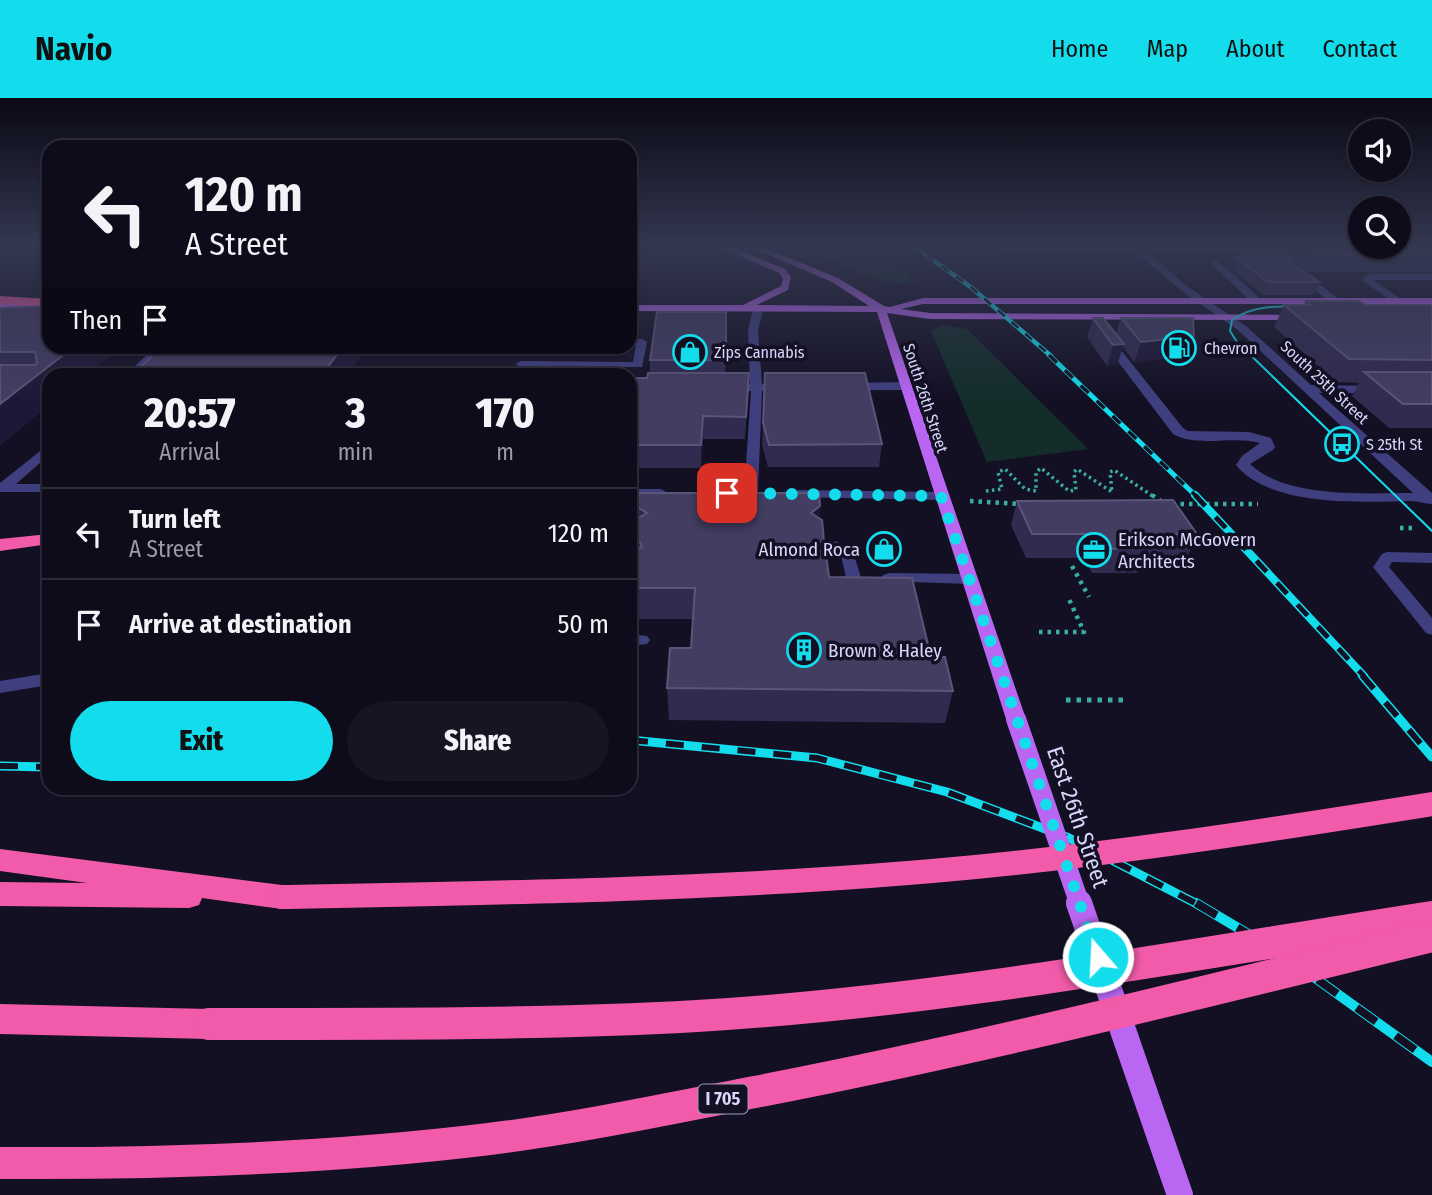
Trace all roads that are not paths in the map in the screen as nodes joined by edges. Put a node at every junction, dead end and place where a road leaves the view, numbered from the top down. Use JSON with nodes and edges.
{"nodes":[{"id":1,"x":768,"y":296,"type":"edge"},
{"id":2,"x":861,"y":296,"type":"edge"},
{"id":3,"x":1197,"y":296,"type":"edge"},
{"id":4,"x":1252,"y":296,"type":"edge"},
{"id":5,"x":1329,"y":296,"type":"edge"},
{"id":6,"x":1390,"y":296,"type":"edge"},
{"id":7,"x":0,"y":299,"type":"edge"},
{"id":8,"x":1203,"y":301,"type":"junction"},
{"id":9,"x":1335,"y":301,"type":"junction"},
{"id":10,"x":1397,"y":301,"type":"junction"},
{"id":11,"x":1432,"y":301,"type":"edge"},
{"id":12,"x":1258,"y":302,"type":"junction"},
{"id":13,"x":42,"y":304,"type":"edge"},
{"id":14,"x":42,"y":305,"type":"edge"},
{"id":15,"x":0,"y":307,"type":"edge"},
{"id":16,"x":637,"y":308,"type":"edge"},
{"id":17,"x":741,"y":309,"type":"junction"},
{"id":18,"x":758,"y":309,"type":"junction"},
{"id":19,"x":881,"y":309,"type":"junction"},
{"id":20,"x":1228,"y":317,"type":"junction"},
{"id":21,"x":1315,"y":317,"type":"edge"},
{"id":22,"x":1113,"y":330,"type":"edge"},
{"id":23,"x":637,"y":342,"type":"edge"},
{"id":24,"x":154,"y":354,"type":"edge"},
{"id":25,"x":521,"y":364,"type":"edge"},
{"id":26,"x":139,"y":368,"type":"edge"},
{"id":27,"x":906,"y":386,"type":"junction"},
{"id":28,"x":807,"y":387,"type":"edge"},
{"id":29,"x":830,"y":387,"type":"edge"},
{"id":30,"x":708,"y":388,"type":"edge"},
{"id":31,"x":756,"y":388,"type":"junction"},
{"id":32,"x":1308,"y":388,"type":"junction"},
{"id":33,"x":1391,"y":389,"type":"edge"},
{"id":34,"x":42,"y":454,"type":"edge"},
{"id":35,"x":2,"y":488,"type":"edge"},
{"id":36,"x":42,"y":488,"type":"edge"},
{"id":37,"x":637,"y":493,"type":"edge"},
{"id":38,"x":670,"y":493,"type":"edge"},
{"id":39,"x":941,"y":496,"type":"junction"},
{"id":40,"x":1430,"y":500,"type":"edge"},
{"id":41,"x":42,"y":540,"type":"edge"},
{"id":42,"x":818,"y":544,"type":"edge"},
{"id":43,"x":0,"y":545,"type":"edge"},
{"id":44,"x":1432,"y":558,"type":"edge"},
{"id":45,"x":832,"y":578,"type":"edge"},
{"id":46,"x":865,"y":578,"type":"junction"},
{"id":47,"x":970,"y":579,"type":"junction"},
{"id":48,"x":1432,"y":629,"type":"edge"},
{"id":49,"x":42,"y":680,"type":"edge"},
{"id":50,"x":0,"y":687,"type":"edge"},
{"id":51,"x":1432,"y":804,"type":"edge"},
{"id":52,"x":0,"y":860,"type":"edge"},
{"id":53,"x":0,"y":894,"type":"edge"},
{"id":54,"x":282,"y":897,"type":"junction"},
{"id":55,"x":1432,"y":917,"type":"edge"},
{"id":56,"x":1432,"y":936,"type":"edge"},
{"id":57,"x":0,"y":1019,"type":"edge"},
{"id":58,"x":0,"y":1163,"type":"edge"},
{"id":59,"x":1180,"y":1195,"type":"edge"}],
"edges":[{"from":1,"to":17,"type":"main road"},
{"from":2,"to":19,"type":"main road"},
{"from":3,"to":8,"type":"street","name":"South 25th Street"},
{"from":4,"to":12,"type":"street"},
{"from":5,"to":9,"type":"street"},
{"from":6,"to":10,"type":"street"},
{"from":7,"to":13,"type":"highway"},
{"from":8,"to":12,"type":"main road"},
{"from":8,"to":19,"type":"main road"},
{"from":8,"to":20,"type":"street","name":"South 25th Street"},
{"from":9,"to":10,"type":"main road"},
{"from":9,"to":12,"type":"main road"},
{"from":10,"to":11,"type":"main road"},
{"from":14,"to":15,"type":"main road"},
{"from":16,"to":17,"type":"main road"},
{"from":17,"to":18,"type":"main road"},
{"from":18,"to":19,"type":"main road"},
{"from":18,"to":31,"type":"street"},
{"from":19,"to":20,"type":"main road"},
{"from":19,"to":27,"type":"main road","name":"South 26th Street"},
{"from":20,"to":21,"type":"main road"},
{"from":20,"to":32,"type":"street","name":"South 25th Street"},
{"from":22,"to":40,"type":"street"},
{"from":23,"to":25,"type":"street"},
{"from":24,"to":26,"type":"street"},
{"from":27,"to":29,"type":"street"},
{"from":27,"to":39,"type":"main road","name":"South 26th Street"},
{"from":28,"to":31,"type":"street"},
{"from":30,"to":31,"type":"street"},
{"from":31,"to":39,"type":"street"},
{"from":32,"to":33,"type":"street"},
{"from":32,"to":40,"type":"street","name":"South 25th Street"},
{"from":34,"to":35,"type":"street"},
{"from":35,"to":36,"type":"street"},
{"from":37,"to":38,"type":"street"},
{"from":39,"to":47,"type":"main road","name":"East 26th Street"},
{"from":41,"to":43,"type":"highway"},
{"from":42,"to":46,"type":"street"},
{"from":44,"to":48,"type":"street"},
{"from":45,"to":46,"type":"street"},
{"from":46,"to":47,"type":"street"},
{"from":47,"to":59,"type":"main road","name":"East 26th Street","bridge":true},
{"from":49,"to":50,"type":"street"},
{"from":51,"to":54,"type":"highway","bridge":true},
{"from":52,"to":54,"type":"highway"},
{"from":53,"to":54,"type":"highway"},
{"from":55,"to":57,"type":"highway","bridge":true},
{"from":56,"to":58,"type":"highway","number":"I 705","bridge":true}]}
